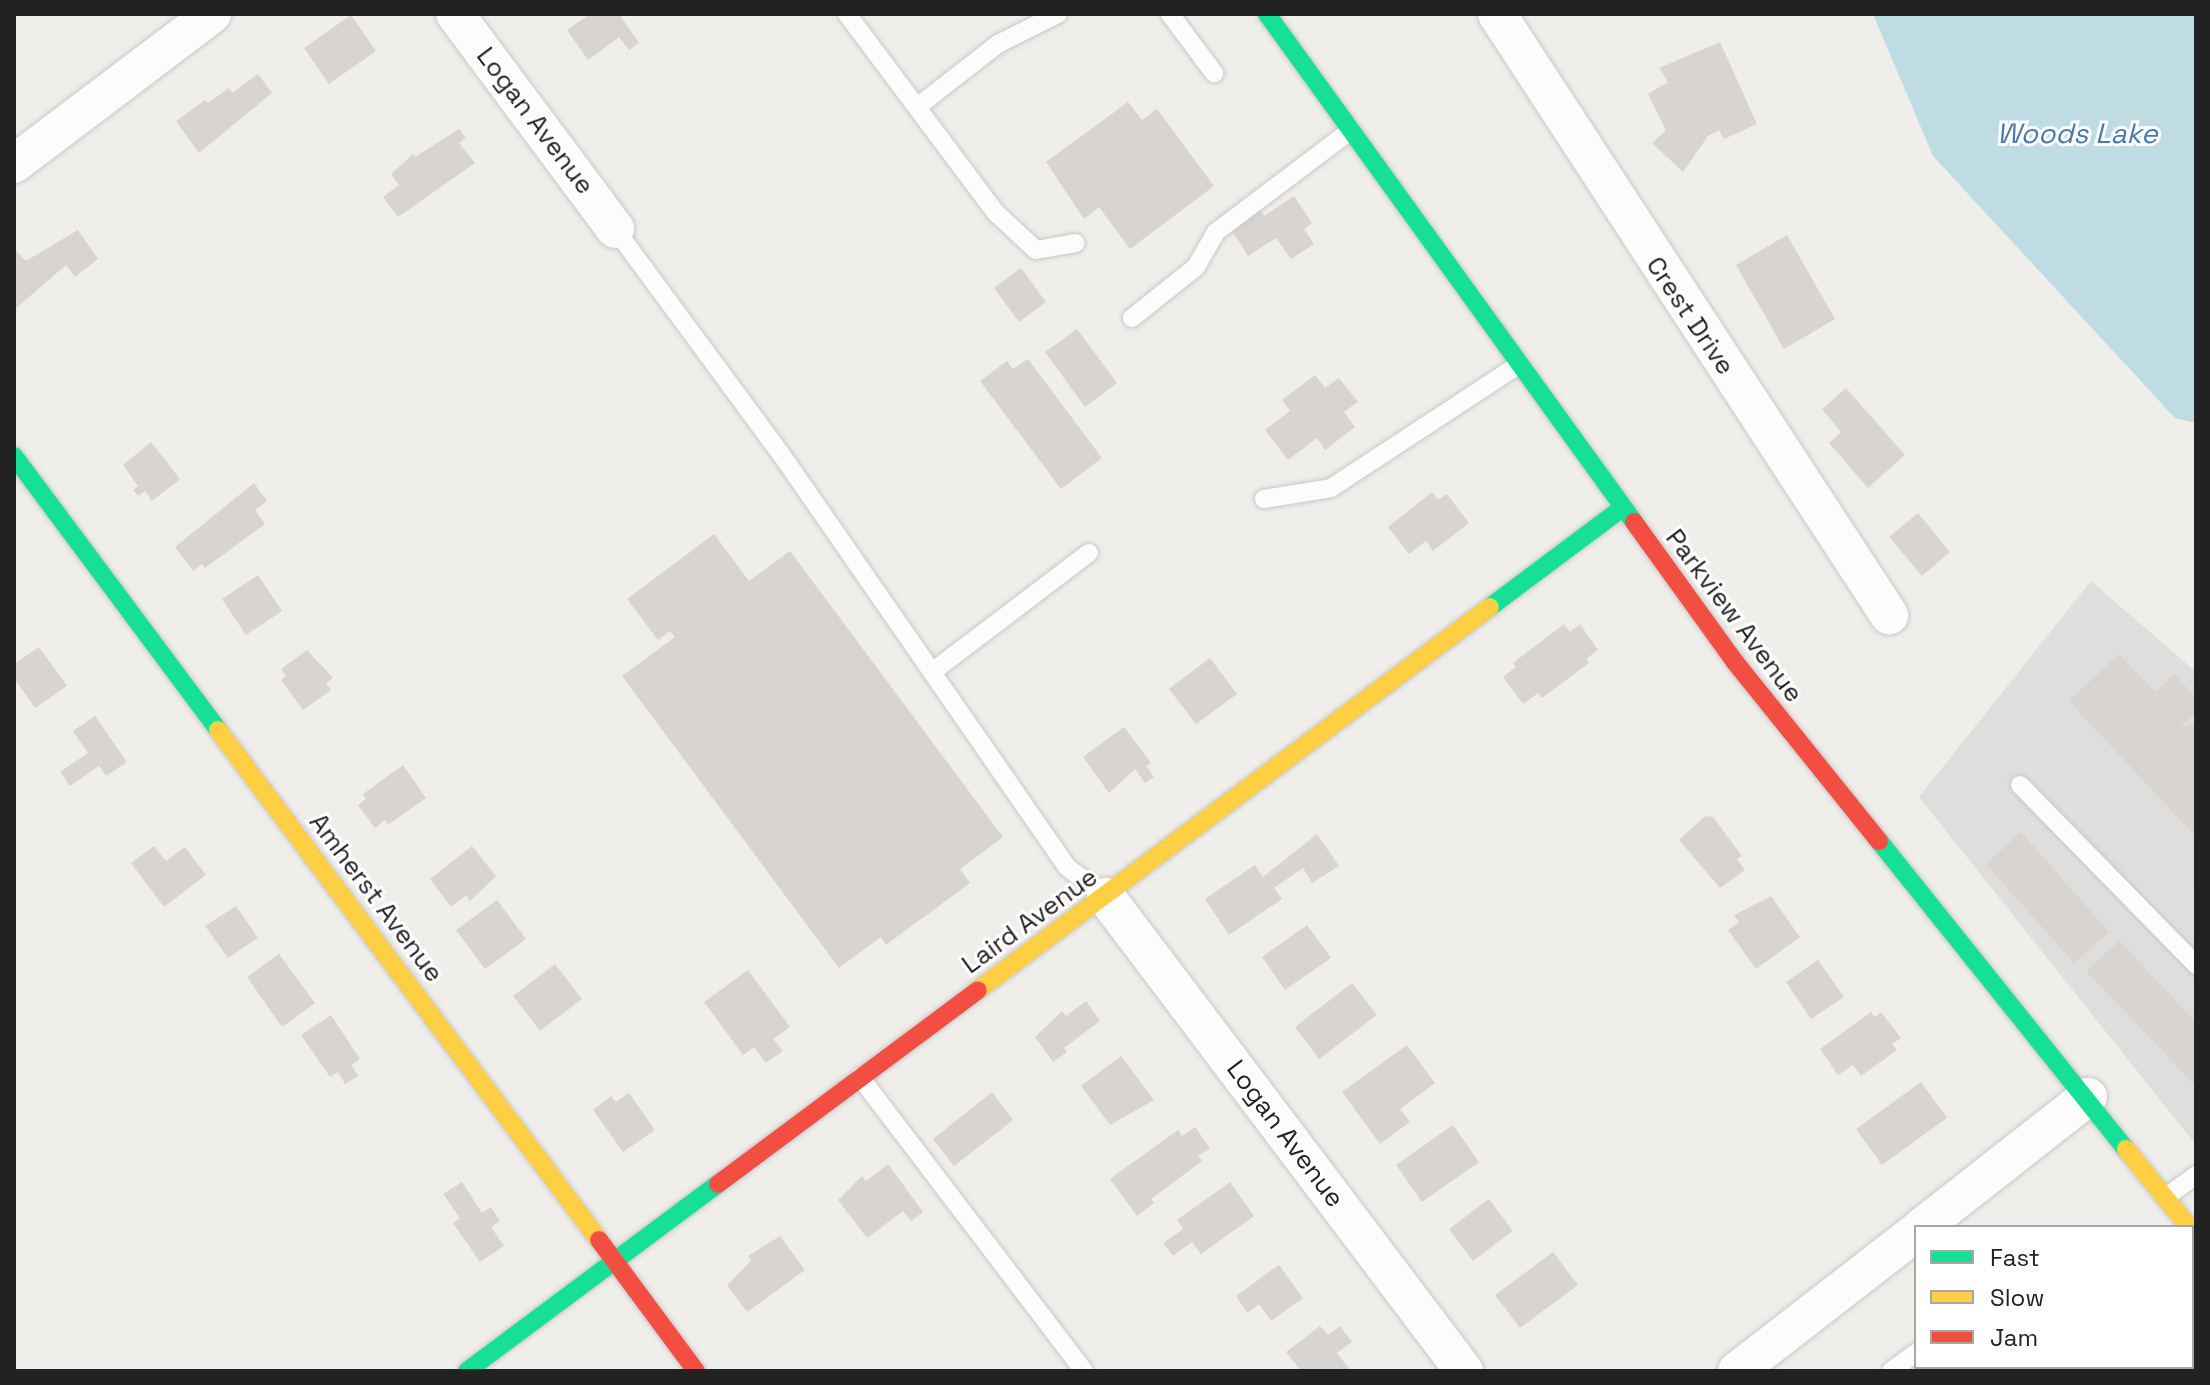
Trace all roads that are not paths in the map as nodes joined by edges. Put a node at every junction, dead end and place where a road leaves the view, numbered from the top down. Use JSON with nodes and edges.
{"nodes":[{"id":1,"x":212,"y":14,"type":"edge"},
{"id":2,"x":455,"y":14,"type":"edge"},
{"id":3,"x":847,"y":14,"type":"edge"},
{"id":4,"x":1058,"y":14,"type":"edge"},
{"id":5,"x":1170,"y":14,"type":"edge"},
{"id":6,"x":1267,"y":14,"type":"edge"},
{"id":7,"x":1497,"y":14,"type":"edge"},
{"id":8,"x":1214,"y":73,"type":"dead end"},
{"id":9,"x":917,"y":107,"type":"junction"},
{"id":10,"x":1350,"y":131,"type":"junction"},
{"id":11,"x":14,"y":164,"type":"edge"},
{"id":12,"x":615,"y":229,"type":"joint"},
{"id":13,"x":1075,"y":243,"type":"dead end"},
{"id":14,"x":1132,"y":318,"type":"dead end"},
{"id":15,"x":1518,"y":365,"type":"junction"},
{"id":16,"x":14,"y":456,"type":"edge"},
{"id":17,"x":1264,"y":499,"type":"dead end"},
{"id":18,"x":1621,"y":509,"type":"junction"},
{"id":19,"x":1089,"y":553,"type":"dead end"},
{"id":20,"x":1889,"y":615,"type":"dead end"},
{"id":21,"x":932,"y":672,"type":"junction"},
{"id":22,"x":2020,"y":785,"type":"dead end"},
{"id":23,"x":1106,"y":897,"type":"junction"},
{"id":24,"x":2196,"y":965,"type":"edge"},
{"id":25,"x":860,"y":1077,"type":"junction"},
{"id":26,"x":2088,"y":1097,"type":"junction"},
{"id":27,"x":2196,"y":1175,"type":"edge"},
{"id":28,"x":2166,"y":1197,"type":"junction"},
{"id":29,"x":1925,"y":1225,"type":"edge"},
{"id":30,"x":2187,"y":1225,"type":"edge"},
{"id":31,"x":1914,"y":1234,"type":"edge"},
{"id":32,"x":613,"y":1258,"type":"junction"},
{"id":33,"x":1914,"y":1354,"type":"edge"},
{"id":34,"x":1744,"y":1369,"type":"edge"},
{"id":35,"x":467,"y":1371,"type":"edge"},
{"id":36,"x":696,"y":1371,"type":"edge"},
{"id":37,"x":1084,"y":1371,"type":"edge"},
{"id":38,"x":1464,"y":1371,"type":"edge"},
{"id":39,"x":1891,"y":1371,"type":"edge"}],
"edges":[{"from":1,"to":11,"type":"street"},
{"from":2,"to":12,"type":"street","name":"Logan Avenue"},
{"from":3,"to":9,"type":"lane"},
{"from":4,"to":9,"type":"lane"},
{"from":5,"to":8,"type":"lane"},
{"from":6,"to":10,"type":"street","name":"Parkview Avenue"},
{"from":7,"to":20,"type":"street","name":"Crest Drive"},
{"from":9,"to":13,"type":"lane"},
{"from":10,"to":14,"type":"lane"},
{"from":10,"to":15,"type":"street","name":"Parkview Avenue"},
{"from":12,"to":21,"type":"lane"},
{"from":15,"to":17,"type":"lane"},
{"from":15,"to":18,"type":"street","name":"Parkview Avenue"},
{"from":16,"to":32,"type":"street","name":"Amherst Avenue"},
{"from":18,"to":23,"type":"street","name":"Laird Avenue"},
{"from":18,"to":26,"type":"street","name":"Parkview Avenue"},
{"from":19,"to":21,"type":"lane"},
{"from":21,"to":23,"type":"lane"},
{"from":22,"to":24,"type":"lane"},
{"from":23,"to":25,"type":"street","name":"Laird Avenue"},
{"from":23,"to":38,"type":"street","name":"Logan Avenue"},
{"from":25,"to":32,"type":"street","name":"Laird Avenue"},
{"from":25,"to":37,"type":"lane"},
{"from":26,"to":28,"type":"street","name":"Parkview Avenue"},
{"from":26,"to":29,"type":"street"},
{"from":27,"to":28,"type":"lane"},
{"from":28,"to":30,"type":"street","name":"Parkview Avenue"},
{"from":31,"to":34,"type":"street"},
{"from":32,"to":35,"type":"street","name":"Laird Avenue"},
{"from":32,"to":36,"type":"street","name":"Amherst Avenue"},
{"from":33,"to":39,"type":"lane"}]}
